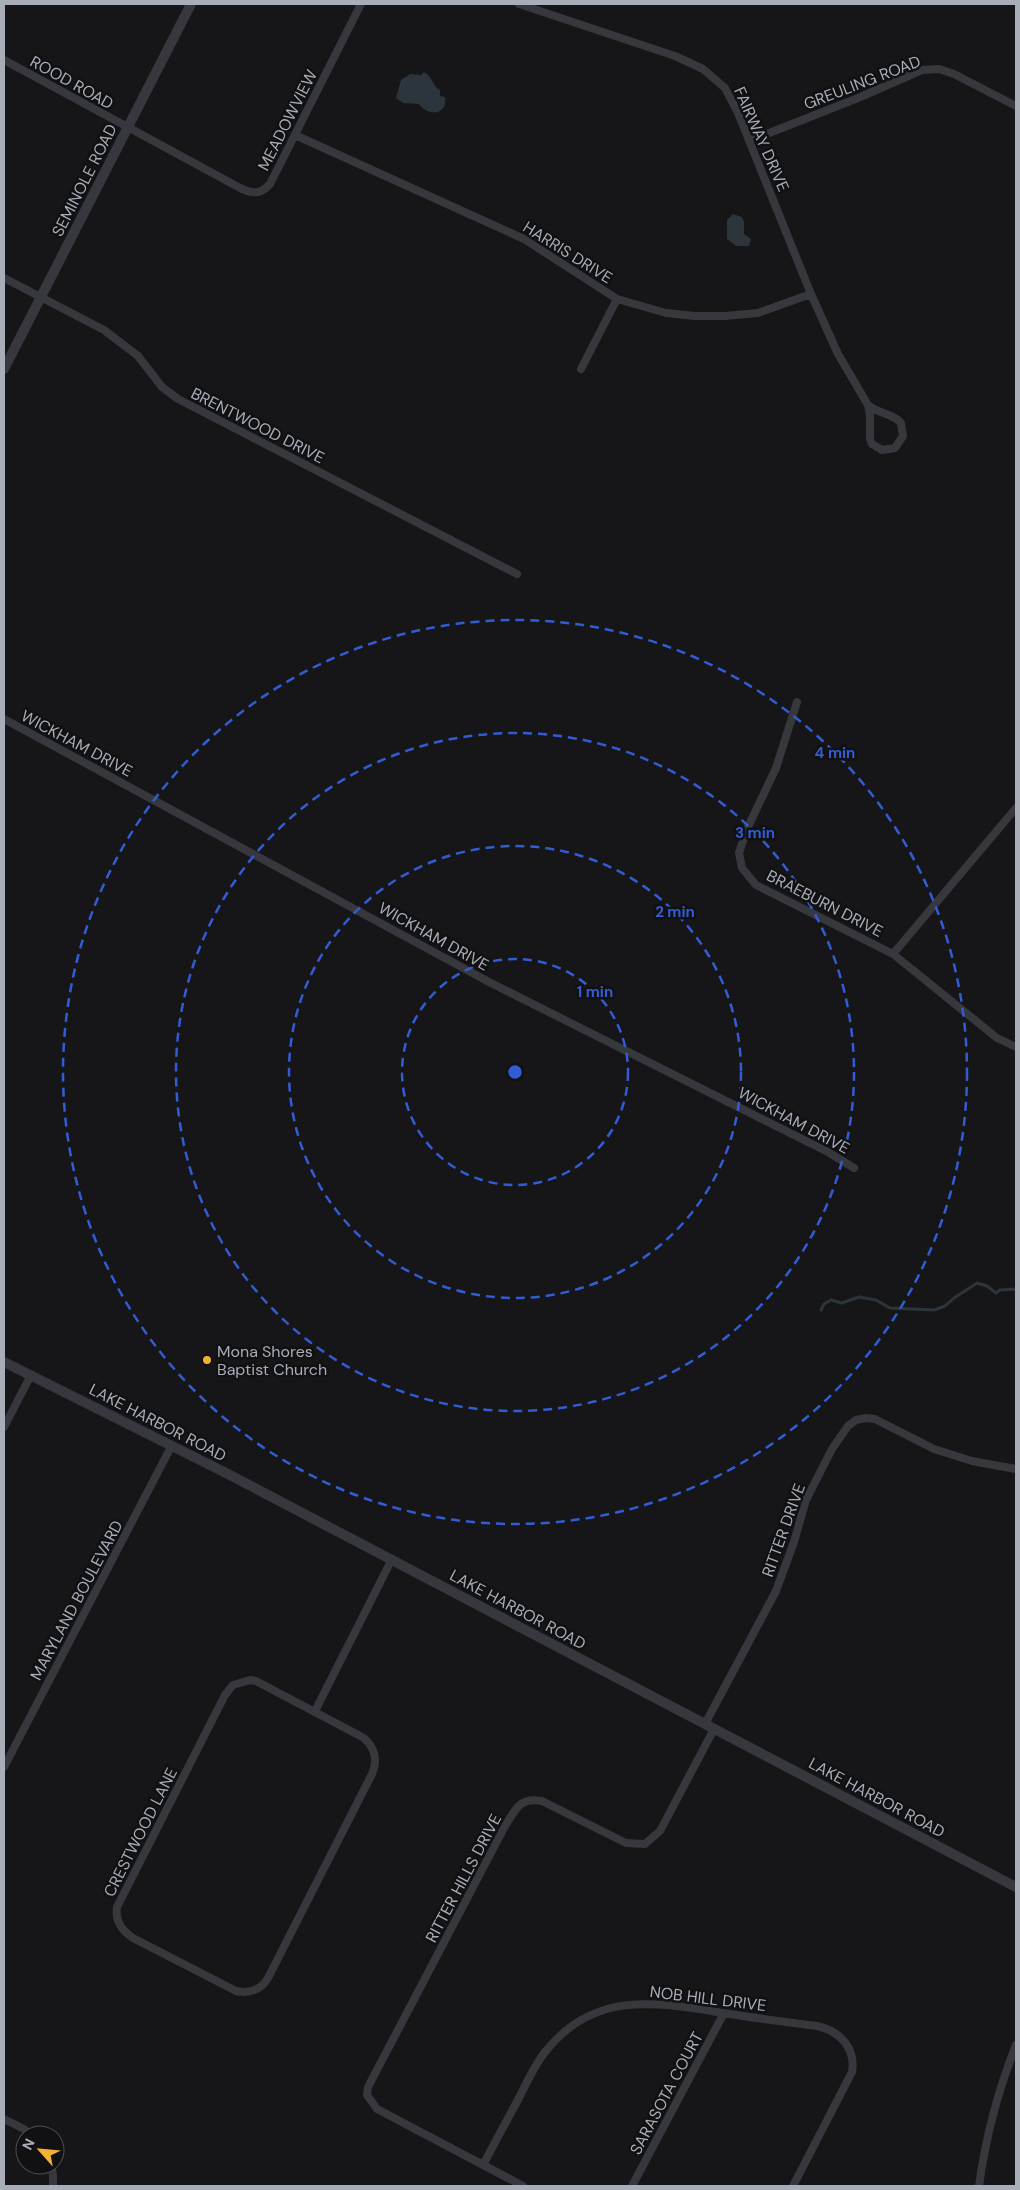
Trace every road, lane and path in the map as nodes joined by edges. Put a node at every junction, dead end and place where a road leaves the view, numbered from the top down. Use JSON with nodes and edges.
{"nodes":[{"id":1,"x":191,"y":4,"type":"edge"},
{"id":2,"x":361,"y":4,"type":"edge"},
{"id":3,"x":519,"y":4,"type":"edge"},
{"id":4,"x":4,"y":60,"type":"edge"},
{"id":5,"x":1016,"y":106,"type":"edge"},
{"id":6,"x":128,"y":128,"type":"junction"},
{"id":7,"x":295,"y":135,"type":"junction"},
{"id":8,"x":749,"y":141,"type":"junction"},
{"id":9,"x":4,"y":278,"type":"edge"},
{"id":10,"x":811,"y":294,"type":"junction"},
{"id":11,"x":40,"y":298,"type":"junction"},
{"id":12,"x":617,"y":299,"type":"junction"},
{"id":13,"x":581,"y":368,"type":"dead end"},
{"id":14,"x":4,"y":369,"type":"edge"},
{"id":15,"x":868,"y":405,"type":"junction"},
{"id":16,"x":517,"y":574,"type":"dead end"},
{"id":17,"x":798,"y":702,"type":"dead end"},
{"id":18,"x":4,"y":720,"type":"edge"},
{"id":19,"x":1016,"y":808,"type":"edge"},
{"id":20,"x":892,"y":954,"type":"junction"},
{"id":21,"x":1016,"y":1047,"type":"edge"},
{"id":22,"x":854,"y":1168,"type":"dead end"},
{"id":23,"x":4,"y":1362,"type":"edge"},
{"id":24,"x":30,"y":1376,"type":"junction"},
{"id":25,"x":4,"y":1427,"type":"edge"},
{"id":26,"x":172,"y":1445,"type":"junction"},
{"id":27,"x":1016,"y":1469,"type":"edge"},
{"id":28,"x":392,"y":1559,"type":"junction"},
{"id":29,"x":315,"y":1711,"type":"junction"},
{"id":30,"x":705,"y":1724,"type":"junction"},
{"id":31,"x":714,"y":1729,"type":"junction"},
{"id":32,"x":4,"y":1767,"type":"edge"},
{"id":33,"x":1016,"y":1887,"type":"edge"},
{"id":34,"x":724,"y":2013,"type":"junction"},
{"id":35,"x":1016,"y":2045,"type":"edge"},
{"id":36,"x":4,"y":2119,"type":"edge"},
{"id":37,"x":18,"y":2125,"type":"edge"},
{"id":38,"x":483,"y":2165,"type":"junction"},
{"id":39,"x":523,"y":2186,"type":"edge"},
{"id":40,"x":632,"y":2186,"type":"edge"},
{"id":41,"x":793,"y":2186,"type":"edge"},
{"id":42,"x":979,"y":2186,"type":"edge"}],
"edges":[{"from":1,"to":6,"type":"street","name":"SEMINOLE ROAD"},
{"from":2,"to":7,"type":"street","name":"MEADOWVIEW"},
{"from":3,"to":8,"type":"street","name":"FAIRWAY DRIVE"},
{"from":4,"to":6,"type":"street","name":"ROOD ROAD"},
{"from":5,"to":8,"type":"street","name":"GREULING ROAD"},
{"from":6,"to":7,"type":"street","name":"MEADOWVIEW"},
{"from":6,"to":11,"type":"street","name":"SEMINOLE ROAD"},
{"from":7,"to":12,"type":"street","name":"HARRIS DRIVE"},
{"from":8,"to":10,"type":"street","name":"FAIRWAY DRIVE"},
{"from":9,"to":11,"type":"street","name":"BRENTWOOD DRIVE"},
{"from":10,"to":12,"type":"street","name":"HARRIS DRIVE"},
{"from":10,"to":15,"type":"street","name":"FAIRWAY DRIVE"},
{"from":11,"to":14,"type":"street","name":"SEMINOLE ROAD"},
{"from":11,"to":16,"type":"street","name":"BRENTWOOD DRIVE"},
{"from":12,"to":13,"type":"street"},
{"from":15,"to":15,"type":"street","name":"FAIRWAY DRIVE"},
{"from":17,"to":20,"type":"street","name":"BRAEBURN DRIVE"},
{"from":18,"to":22,"type":"street","name":"WICKHAM DRIVE"},
{"from":19,"to":20,"type":"street"},
{"from":20,"to":21,"type":"street","name":"BRAEBURN DRIVE"},
{"from":23,"to":24,"type":"street","name":"LAKE HARBOR ROAD"},
{"from":24,"to":25,"type":"street"},
{"from":24,"to":26,"type":"street","name":"LAKE HARBOR ROAD"},
{"from":26,"to":28,"type":"street","name":"LAKE HARBOR ROAD"},
{"from":26,"to":32,"type":"street","name":"MARYLAND BOULEVARD"},
{"from":27,"to":30,"type":"street","name":"RITTER DRIVE"},
{"from":28,"to":29,"type":"street"},
{"from":28,"to":30,"type":"street","name":"LAKE HARBOR ROAD"},
{"from":29,"to":29,"type":"street","name":"CRESTWOOD LANE"},
{"from":30,"to":31,"type":"street","name":"LAKE HARBOR ROAD"},
{"from":31,"to":33,"type":"street","name":"LAKE HARBOR ROAD"},
{"from":31,"to":38,"type":"street","name":"RITTER HILLS DRIVE"},
{"from":34,"to":38,"type":"street","name":"NOB HILL DRIVE"},
{"from":34,"to":40,"type":"street","name":"SARASOTA COURT"},
{"from":34,"to":41,"type":"street","name":"NOB HILL DRIVE"},
{"from":35,"to":42,"type":"street"},
{"from":36,"to":37,"type":"street"},
{"from":38,"to":39,"type":"street"}]}
